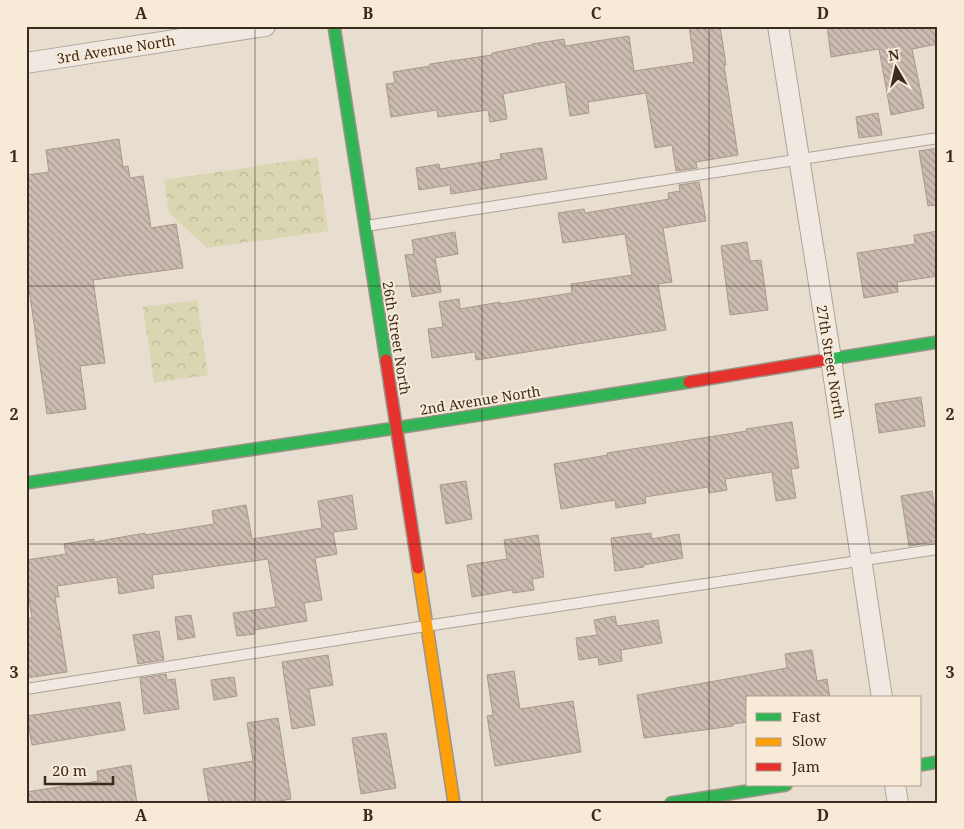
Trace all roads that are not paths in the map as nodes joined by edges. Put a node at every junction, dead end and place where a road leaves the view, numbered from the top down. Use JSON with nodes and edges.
{"nodes":[{"id":1,"x":265,"y":26,"type":"edge"},
{"id":2,"x":334,"y":26,"type":"edge"},
{"id":3,"x":778,"y":26,"type":"edge"},
{"id":4,"x":26,"y":64,"type":"edge"},
{"id":5,"x":938,"y":138,"type":"edge"},
{"id":6,"x":799,"y":159,"type":"junction"},
{"id":7,"x":365,"y":226,"type":"junction"},
{"id":8,"x":938,"y":342,"type":"edge"},
{"id":9,"x":831,"y":358,"type":"junction"},
{"id":10,"x":396,"y":428,"type":"junction"},
{"id":11,"x":26,"y":483,"type":"edge"},
{"id":12,"x":938,"y":549,"type":"edge"},
{"id":13,"x":861,"y":560,"type":"junction"},
{"id":14,"x":426,"y":626,"type":"junction"},
{"id":15,"x":26,"y":689,"type":"edge"},
{"id":16,"x":882,"y":696,"type":"edge"},
{"id":17,"x":938,"y":762,"type":"edge"},
{"id":18,"x":922,"y":765,"type":"edge"},
{"id":19,"x":780,"y":786,"type":"edge"},
{"id":20,"x":895,"y":786,"type":"edge"},
{"id":21,"x":454,"y":803,"type":"edge"},
{"id":22,"x":671,"y":803,"type":"edge"},
{"id":23,"x":898,"y":803,"type":"edge"}],
"edges":[{"from":1,"to":4,"type":"street","name":"3rd Avenue North"},
{"from":2,"to":7,"type":"main road","name":"26th Street North"},
{"from":3,"to":6,"type":"street","name":"27th Street North"},
{"from":5,"to":6,"type":"lane"},
{"from":6,"to":7,"type":"lane"},
{"from":6,"to":9,"type":"street","name":"27th Street North"},
{"from":7,"to":10,"type":"main road","name":"26th Street North"},
{"from":8,"to":9,"type":"main road","name":"2nd Avenue North"},
{"from":9,"to":10,"type":"main road","name":"2nd Avenue North"},
{"from":9,"to":13,"type":"street","name":"27th Street North"},
{"from":10,"to":11,"type":"main road","name":"2nd Avenue North"},
{"from":10,"to":14,"type":"main road","name":"26th Street North"},
{"from":12,"to":13,"type":"lane"},
{"from":13,"to":14,"type":"lane"},
{"from":13,"to":16,"type":"street","name":"27th Street North"},
{"from":14,"to":15,"type":"lane"},
{"from":14,"to":21,"type":"main road","name":"26th Street North"},
{"from":17,"to":18,"type":"main road"},
{"from":19,"to":22,"type":"main road"},
{"from":20,"to":23,"type":"street"}]}
